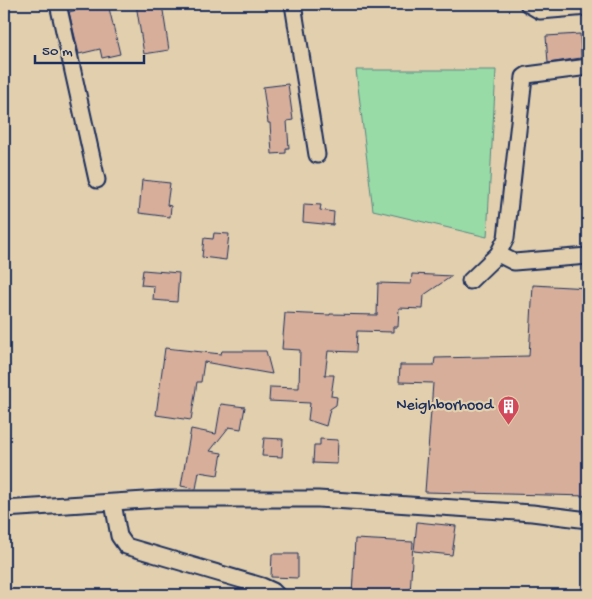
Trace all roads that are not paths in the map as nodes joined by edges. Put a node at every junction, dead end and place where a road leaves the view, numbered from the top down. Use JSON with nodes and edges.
{"nodes":[{"id":1,"x":58,"y":4,"type":"edge"},
{"id":2,"x":293,"y":4,"type":"edge"},
{"id":3,"x":528,"y":4,"type":"edge"},
{"id":4,"x":588,"y":6,"type":"edge"},
{"id":5,"x":588,"y":67,"type":"edge"},
{"id":6,"x":317,"y":155,"type":"dead end"},
{"id":7,"x":97,"y":180,"type":"dead end"},
{"id":8,"x":498,"y":254,"type":"junction"},
{"id":9,"x":588,"y":256,"type":"edge"},
{"id":10,"x":470,"y":281,"type":"dead end"},
{"id":11,"x":113,"y":503,"type":"junction"},
{"id":12,"x":4,"y":510,"type":"edge"},
{"id":13,"x":588,"y":520,"type":"edge"},
{"id":14,"x":277,"y":595,"type":"edge"}],
"edges":[{"from":1,"to":7,"type":"street"},
{"from":2,"to":6,"type":"street"},
{"from":3,"to":4,"type":"street"},
{"from":5,"to":8,"type":"street"},
{"from":8,"to":9,"type":"street"},
{"from":8,"to":10,"type":"street"},
{"from":11,"to":12,"type":"street"},
{"from":11,"to":13,"type":"street"},
{"from":11,"to":14,"type":"street"}]}
